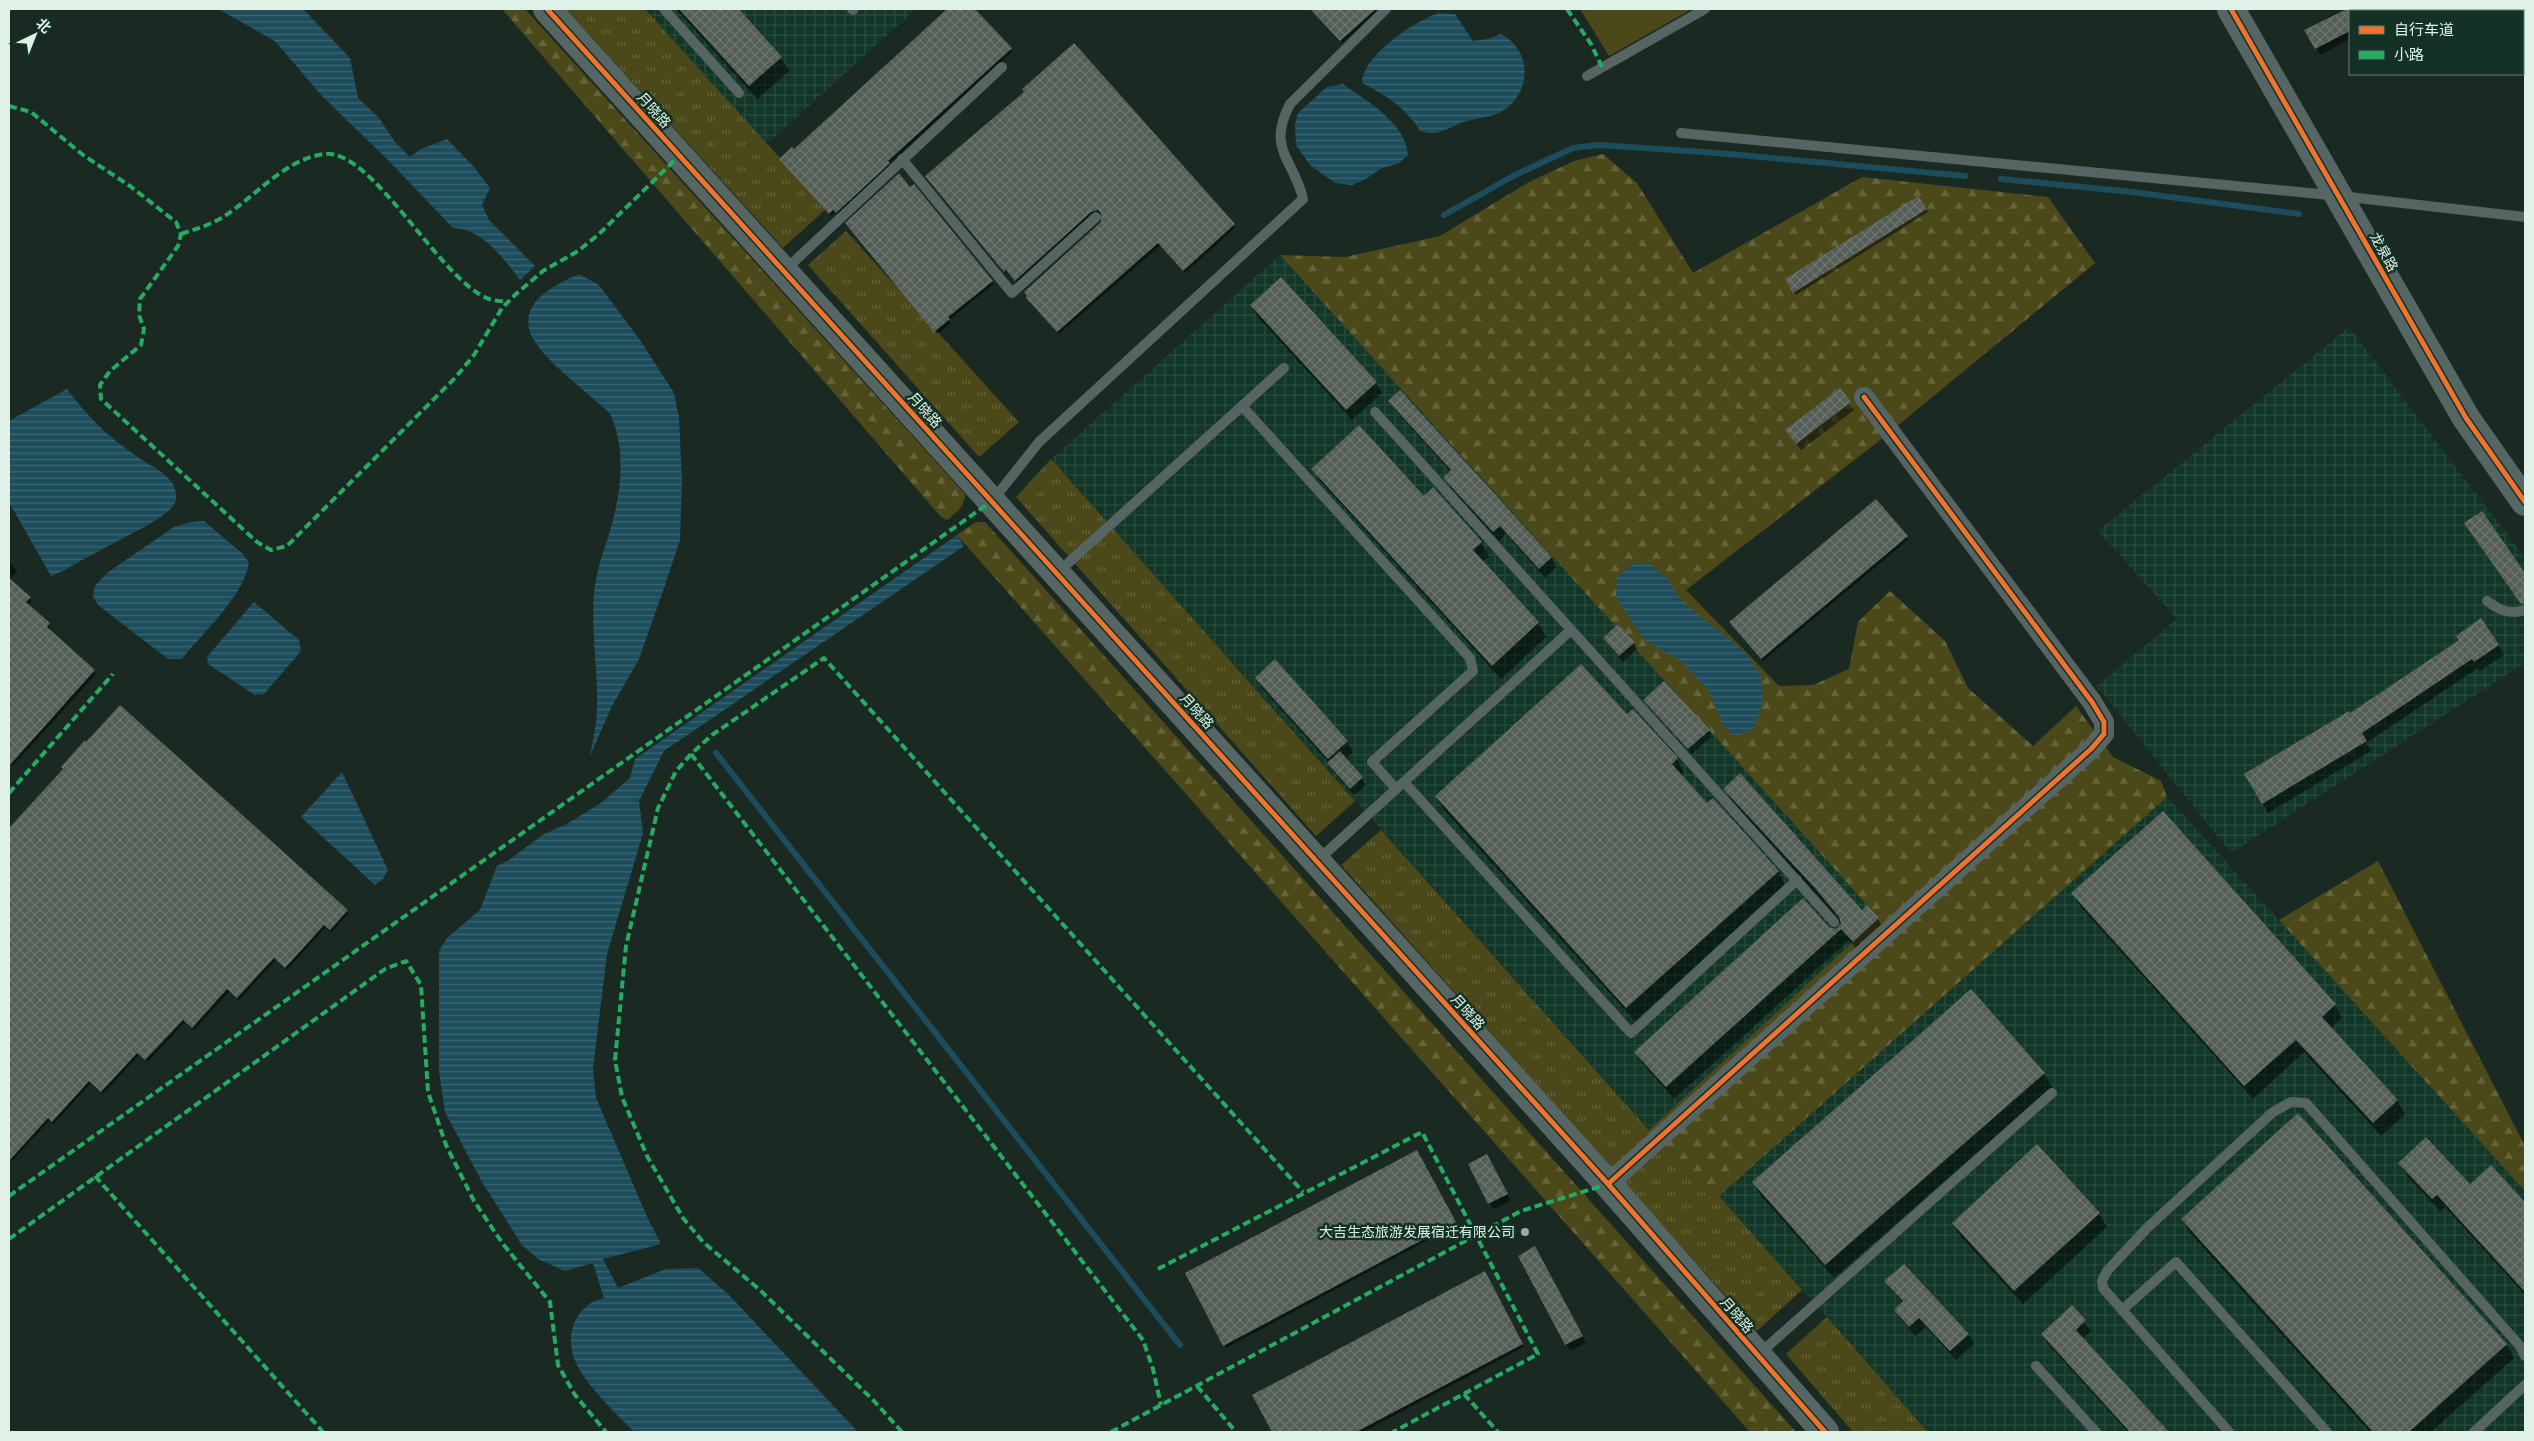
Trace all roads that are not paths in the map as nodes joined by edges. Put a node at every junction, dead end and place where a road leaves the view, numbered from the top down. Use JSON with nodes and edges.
{"nodes":[{"id":1,"x":548,"y":9,"type":"edge"},
{"id":2,"x":664,"y":9,"type":"edge"},
{"id":3,"x":1386,"y":9,"type":"edge"},
{"id":4,"x":1705,"y":9,"type":"edge"},
{"id":5,"x":2231,"y":9,"type":"edge"},
{"id":6,"x":1002,"y":67,"type":"dead end"},
{"id":7,"x":1587,"y":76,"type":"dead end"},
{"id":8,"x":739,"y":93,"type":"dead end"},
{"id":9,"x":1681,"y":133,"type":"dead end"},
{"id":10,"x":902,"y":159,"type":"junction"},
{"id":11,"x":2340,"y":196,"type":"junction"},
{"id":12,"x":1096,"y":217,"type":"dead end"},
{"id":13,"x":2525,"y":217,"type":"edge"},
{"id":14,"x":784,"y":271,"type":"junction"},
{"id":15,"x":1284,"y":368,"type":"dead end"},
{"id":16,"x":1864,"y":397,"type":"dead end"},
{"id":17,"x":1242,"y":406,"type":"junction"},
{"id":18,"x":1375,"y":412,"type":"dead end"},
{"id":19,"x":992,"y":501,"type":"junction"},
{"id":20,"x":2525,"y":502,"type":"edge"},
{"id":21,"x":1057,"y":573,"type":"junction"},
{"id":22,"x":2487,"y":601,"type":"dead end"},
{"id":23,"x":2525,"y":610,"type":"edge"},
{"id":24,"x":1571,"y":630,"type":"junction"},
{"id":25,"x":1400,"y":785,"type":"junction"},
{"id":26,"x":1317,"y":861,"type":"junction"},
{"id":27,"x":1796,"y":880,"type":"junction"},
{"id":28,"x":1834,"y":922,"type":"dead end"},
{"id":29,"x":2052,"y":1093,"type":"dead end"},
{"id":30,"x":1608,"y":1184,"type":"junction"},
{"id":31,"x":2122,"y":1310,"type":"junction"},
{"id":32,"x":1758,"y":1355,"type":"junction"},
{"id":33,"x":2525,"y":1356,"type":"edge"},
{"id":34,"x":2036,"y":1366,"type":"dead end"},
{"id":35,"x":2525,"y":1384,"type":"edge"},
{"id":36,"x":1825,"y":1432,"type":"edge"},
{"id":37,"x":2096,"y":1432,"type":"edge"},
{"id":38,"x":2229,"y":1432,"type":"edge"},
{"id":39,"x":2328,"y":1432,"type":"edge"},
{"id":40,"x":2474,"y":1432,"type":"edge"}],
"edges":[{"from":1,"to":14,"type":"street","name":"月晓路"},
{"from":2,"to":8,"type":"lane"},
{"from":3,"to":19,"type":"lane"},
{"from":4,"to":7,"type":"lane"},
{"from":5,"to":11,"type":"street","name":"龙泉路"},
{"from":6,"to":10,"type":"lane"},
{"from":9,"to":11,"type":"lane"},
{"from":10,"to":12,"type":"lane"},
{"from":10,"to":14,"type":"lane"},
{"from":11,"to":13,"type":"lane"},
{"from":11,"to":20,"type":"street","name":"龙泉路"},
{"from":14,"to":19,"type":"street","name":"月晓路"},
{"from":15,"to":17,"type":"lane"},
{"from":16,"to":30,"type":"street"},
{"from":17,"to":21,"type":"lane"},
{"from":17,"to":25,"type":"lane"},
{"from":18,"to":24,"type":"lane"},
{"from":19,"to":21,"type":"street","name":"月晓路"},
{"from":21,"to":26,"type":"street","name":"月晓路"},
{"from":22,"to":23,"type":"lane"},
{"from":24,"to":25,"type":"lane"},
{"from":24,"to":27,"type":"lane"},
{"from":25,"to":26,"type":"lane"},
{"from":25,"to":27,"type":"lane"},
{"from":26,"to":30,"type":"street","name":"月晓路"},
{"from":27,"to":28,"type":"lane"},
{"from":29,"to":32,"type":"lane"},
{"from":30,"to":32,"type":"street","name":"月晓路"},
{"from":31,"to":33,"type":"lane"},
{"from":31,"to":38,"type":"lane"},
{"from":31,"to":39,"type":"lane"},
{"from":32,"to":36,"type":"street","name":"月晓路"},
{"from":34,"to":37,"type":"lane"},
{"from":35,"to":40,"type":"lane"}]}
